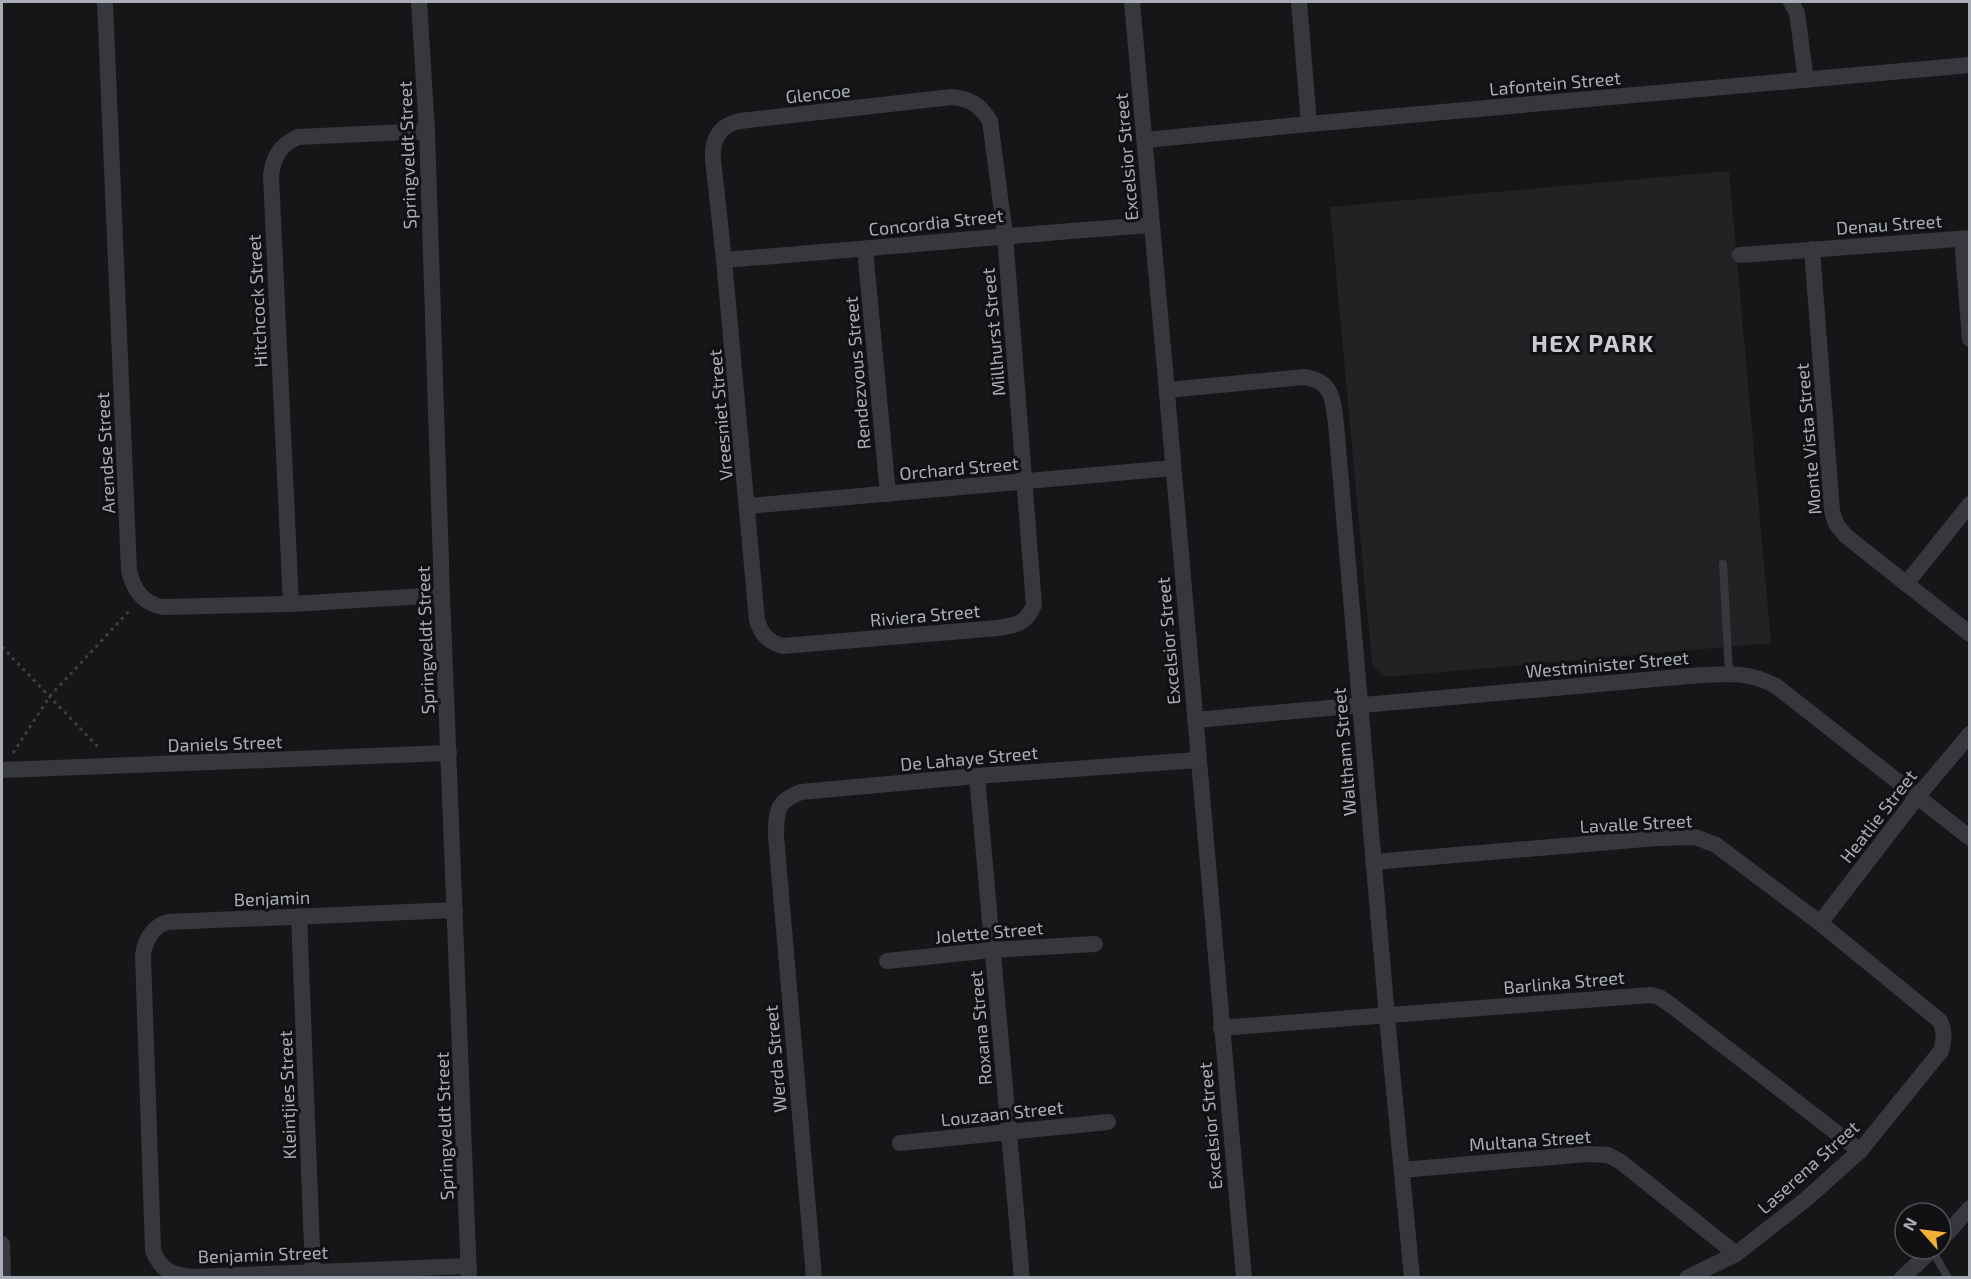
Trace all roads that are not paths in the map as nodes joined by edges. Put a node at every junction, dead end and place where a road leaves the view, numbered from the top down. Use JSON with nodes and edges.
{"nodes":[{"id":1,"x":105,"y":2,"type":"edge"},
{"id":2,"x":419,"y":2,"type":"edge"},
{"id":3,"x":1132,"y":2,"type":"edge"},
{"id":4,"x":1299,"y":2,"type":"edge"},
{"id":5,"x":1791,"y":2,"type":"edge"},
{"id":6,"x":1970,"y":65,"type":"edge"},
{"id":7,"x":1806,"y":80,"type":"junction"},
{"id":8,"x":952,"y":97,"type":"joint"},
{"id":9,"x":1309,"y":124,"type":"junction"},
{"id":10,"x":427,"y":131,"type":"junction"},
{"id":11,"x":1145,"y":140,"type":"junction"},
{"id":12,"x":713,"y":159,"type":"joint"},
{"id":13,"x":1151,"y":225,"type":"junction"},
{"id":14,"x":1005,"y":235,"type":"junction"},
{"id":15,"x":1966,"y":238,"type":"edge"},
{"id":16,"x":866,"y":249,"type":"junction"},
{"id":17,"x":1812,"y":249,"type":"junction"},
{"id":18,"x":1740,"y":255,"type":"dead end"},
{"id":19,"x":724,"y":260,"type":"junction"},
{"id":20,"x":1970,"y":339,"type":"edge"},
{"id":21,"x":1167,"y":390,"type":"junction"},
{"id":22,"x":1173,"y":468,"type":"junction"},
{"id":23,"x":1024,"y":482,"type":"junction"},
{"id":24,"x":888,"y":494,"type":"junction"},
{"id":25,"x":1970,"y":504,"type":"edge"},
{"id":26,"x":748,"y":506,"type":"junction"},
{"id":27,"x":1723,"y":564,"type":"dead end"},
{"id":28,"x":1906,"y":584,"type":"junction"},
{"id":29,"x":1034,"y":587,"type":"joint"},
{"id":30,"x":442,"y":595,"type":"junction"},
{"id":31,"x":291,"y":604,"type":"junction"},
{"id":32,"x":1970,"y":634,"type":"edge"},
{"id":33,"x":791,"y":645,"type":"joint"},
{"id":34,"x":1729,"y":674,"type":"junction"},
{"id":35,"x":1360,"y":705,"type":"junction"},
{"id":36,"x":1195,"y":720,"type":"junction"},
{"id":37,"x":1970,"y":734,"type":"edge"},
{"id":38,"x":449,"y":753,"type":"junction"},
{"id":39,"x":1197,"y":760,"type":"junction"},
{"id":40,"x":5,"y":765,"type":"edge"},
{"id":41,"x":977,"y":776,"type":"junction"},
{"id":42,"x":1917,"y":797,"type":"junction"},
{"id":43,"x":776,"y":836,"type":"joint"},
{"id":44,"x":1970,"y":838,"type":"edge"},
{"id":45,"x":1373,"y":862,"type":"junction"},
{"id":46,"x":455,"y":910,"type":"junction"},
{"id":47,"x":299,"y":916,"type":"junction"},
{"id":48,"x":1820,"y":923,"type":"junction"},
{"id":49,"x":1095,"y":944,"type":"dead end"},
{"id":50,"x":992,"y":950,"type":"junction"},
{"id":51,"x":887,"y":961,"type":"dead end"},
{"id":52,"x":145,"y":988,"type":"joint"},
{"id":53,"x":1387,"y":1017,"type":"junction"},
{"id":54,"x":1221,"y":1028,"type":"junction"},
{"id":55,"x":1934,"y":1061,"type":"joint"},
{"id":56,"x":1108,"y":1122,"type":"dead end"},
{"id":57,"x":1008,"y":1131,"type":"junction"},
{"id":58,"x":900,"y":1143,"type":"dead end"},
{"id":59,"x":1860,"y":1151,"type":"junction"},
{"id":60,"x":1402,"y":1170,"type":"junction"},
{"id":61,"x":1970,"y":1208,"type":"edge"},
{"id":62,"x":1953,"y":1226,"type":"edge"},
{"id":63,"x":2,"y":1244,"type":"edge"},
{"id":64,"x":1736,"y":1254,"type":"junction"},
{"id":65,"x":1920,"y":1261,"type":"edge"},
{"id":66,"x":1941,"y":1261,"type":"edge"},
{"id":67,"x":313,"y":1272,"type":"junction"},
{"id":68,"x":469,"y":1272,"type":"edge"},
{"id":69,"x":3,"y":1278,"type":"edge"},
{"id":70,"x":814,"y":1278,"type":"edge"},
{"id":71,"x":1022,"y":1278,"type":"edge"},
{"id":72,"x":1244,"y":1278,"type":"edge"},
{"id":73,"x":1412,"y":1278,"type":"edge"},
{"id":74,"x":1687,"y":1278,"type":"edge"},
{"id":75,"x":1902,"y":1278,"type":"edge"},
{"id":76,"x":1948,"y":1278,"type":"edge"}],
"edges":[{"from":1,"to":31,"type":"street","name":"Arendse Street"},
{"from":2,"to":10,"type":"street","name":"Springveldt Street"},
{"from":3,"to":11,"type":"street","name":"Excelsior Street"},
{"from":4,"to":9,"type":"street"},
{"from":5,"to":7,"type":"street"},
{"from":6,"to":7,"type":"street","name":"Lafontein Street"},
{"from":7,"to":9,"type":"street","name":"Lafontein Street"},
{"from":8,"to":12,"type":"street","name":"Glencoe"},
{"from":8,"to":14,"type":"street","name":"Millhurst Street"},
{"from":9,"to":11,"type":"street","name":"Lafontein Street"},
{"from":10,"to":30,"type":"street","name":"Springveldt Street"},
{"from":10,"to":31,"type":"street","name":"Hitchcock Street"},
{"from":11,"to":13,"type":"street","name":"Excelsior Street"},
{"from":12,"to":19,"type":"street","name":"Vreesniet Street"},
{"from":13,"to":14,"type":"street","name":"Concordia Street"},
{"from":13,"to":21,"type":"street","name":"Excelsior Street"},
{"from":14,"to":16,"type":"street","name":"Concordia Street"},
{"from":14,"to":23,"type":"street","name":"Millhurst Street"},
{"from":15,"to":17,"type":"street","name":"Denau Street"},
{"from":15,"to":20,"type":"street"},
{"from":16,"to":19,"type":"street","name":"Concordia Street"},
{"from":16,"to":24,"type":"street","name":"Rendezvous Street"},
{"from":17,"to":18,"type":"street","name":"Denau Street"},
{"from":17,"to":28,"type":"street","name":"Monte Vista Street"},
{"from":19,"to":26,"type":"street","name":"Vreesniet Street"},
{"from":21,"to":22,"type":"street","name":"Excelsior Street"},
{"from":21,"to":35,"type":"street","name":"Waltham Street"},
{"from":22,"to":23,"type":"street","name":"Orchard Street"},
{"from":22,"to":36,"type":"street","name":"Excelsior Street"},
{"from":23,"to":24,"type":"street","name":"Orchard Street"},
{"from":23,"to":29,"type":"street","name":"Millhurst Street"},
{"from":24,"to":26,"type":"street","name":"Orchard Street"},
{"from":25,"to":28,"type":"street"},
{"from":26,"to":33,"type":"street","name":"Vreesniet Street"},
{"from":27,"to":34,"type":"lane"},
{"from":28,"to":32,"type":"street","name":"Monte Vista Street"},
{"from":29,"to":33,"type":"street","name":"Riviera Street"},
{"from":30,"to":31,"type":"street"},
{"from":30,"to":38,"type":"street","name":"Springveldt Street"},
{"from":34,"to":35,"type":"street","name":"Westminister Street"},
{"from":34,"to":42,"type":"street","name":"Westminister Street"},
{"from":35,"to":36,"type":"street","name":"Westminister Street"},
{"from":35,"to":45,"type":"street","name":"Waltham Street"},
{"from":36,"to":39,"type":"street","name":"Excelsior Street"},
{"from":37,"to":42,"type":"street","name":"Heatlie Street"},
{"from":38,"to":40,"type":"street","name":"Daniels Street"},
{"from":38,"to":46,"type":"street","name":"Springveldt Street"},
{"from":39,"to":41,"type":"street","name":"De Lahaye Street"},
{"from":39,"to":54,"type":"street","name":"Excelsior Street"},
{"from":41,"to":43,"type":"street","name":"De Lahaye Street"},
{"from":41,"to":50,"type":"street","name":"Roxana Street"},
{"from":42,"to":44,"type":"street","name":"Westminister Street"},
{"from":42,"to":48,"type":"street","name":"Heatlie Street"},
{"from":43,"to":70,"type":"street","name":"Werda Street"},
{"from":45,"to":48,"type":"street","name":"Lavalle Street"},
{"from":45,"to":53,"type":"street","name":"Waltham Street"},
{"from":46,"to":47,"type":"street","name":"Benjamin"},
{"from":46,"to":68,"type":"street","name":"Springveldt Street"},
{"from":47,"to":52,"type":"street","name":"Benjamin"},
{"from":47,"to":67,"type":"street","name":"Kleintjies Street"},
{"from":48,"to":55,"type":"street","name":"Lavalle Street"},
{"from":49,"to":50,"type":"street","name":"Jolette Street"},
{"from":50,"to":51,"type":"street","name":"Jolette Street"},
{"from":50,"to":57,"type":"street","name":"Roxana Street"},
{"from":52,"to":67,"type":"street","name":"Benjamin Street"},
{"from":53,"to":54,"type":"street","name":"Barlinka Street"},
{"from":53,"to":59,"type":"street","name":"Barlinka Street"},
{"from":53,"to":60,"type":"street","name":"Waltham Street"},
{"from":54,"to":72,"type":"street","name":"Excelsior Street"},
{"from":55,"to":59,"type":"street","name":"Laserena Street"},
{"from":56,"to":57,"type":"street","name":"Louzaan Street"},
{"from":57,"to":58,"type":"street","name":"Louzaan Street"},
{"from":57,"to":71,"type":"street","name":"Roxana Street"},
{"from":59,"to":64,"type":"street","name":"Laserena Street"},
{"from":60,"to":64,"type":"street","name":"Multana Street"},
{"from":60,"to":73,"type":"street","name":"Waltham Street"},
{"from":61,"to":62,"type":"street"},
{"from":63,"to":69,"type":"street"},
{"from":64,"to":74,"type":"street","name":"Laserena Street"},
{"from":65,"to":75,"type":"street"},
{"from":66,"to":76,"type":"lane"},
{"from":67,"to":68,"type":"street","name":"Benjamin Street"}]}
